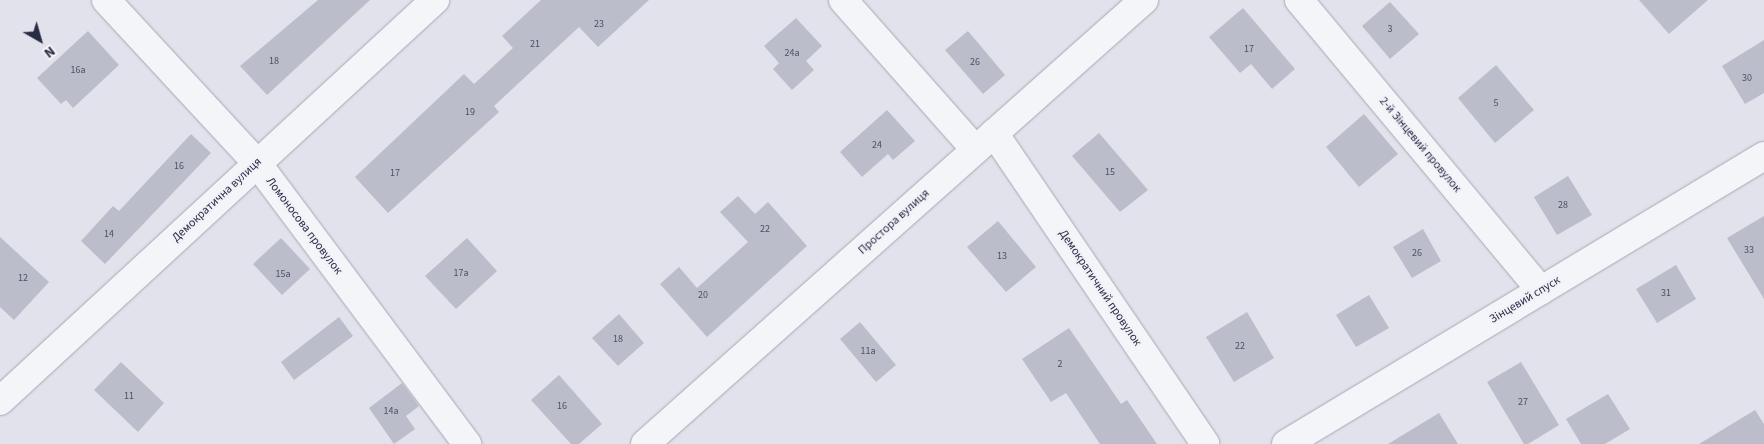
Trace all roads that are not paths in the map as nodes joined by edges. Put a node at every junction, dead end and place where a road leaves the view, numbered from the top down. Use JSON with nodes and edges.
{"nodes":[{"id":1,"x":106,"y":0,"type":"edge"},
{"id":2,"x":435,"y":0,"type":"edge"},
{"id":3,"x":843,"y":0,"type":"edge"},
{"id":4,"x":1144,"y":0,"type":"edge"},
{"id":5,"x":1299,"y":0,"type":"edge"},
{"id":6,"x":985,"y":141,"type":"junction"},
{"id":7,"x":1764,"y":156,"type":"edge"},
{"id":8,"x":258,"y":163,"type":"junction"},
{"id":9,"x":1541,"y":290,"type":"junction"},
{"id":10,"x":0,"y":401,"type":"edge"},
{"id":11,"x":467,"y":444,"type":"edge"},
{"id":12,"x":645,"y":444,"type":"edge"},
{"id":13,"x":1205,"y":444,"type":"edge"},
{"id":14,"x":1286,"y":444,"type":"edge"}],
"edges":[{"from":1,"to":8,"type":"street","name":"Ломоносова провулок"},
{"from":2,"to":8,"type":"street","name":"Демократична вулиця"},
{"from":3,"to":6,"type":"street","name":"Демократичний провулок"},
{"from":4,"to":6,"type":"street","name":"Простора вулиця"},
{"from":5,"to":9,"type":"street","name":"2-й Зінцевий провулок"},
{"from":6,"to":12,"type":"street","name":"Простора вулиця"},
{"from":6,"to":13,"type":"street","name":"Демократичний провулок"},
{"from":7,"to":9,"type":"street","name":"Зінцевий спуск"},
{"from":8,"to":10,"type":"street","name":"Демократична вулиця"},
{"from":8,"to":11,"type":"street","name":"Ломоносова провулок"},
{"from":9,"to":14,"type":"street","name":"Зінцевий спуск"}]}
